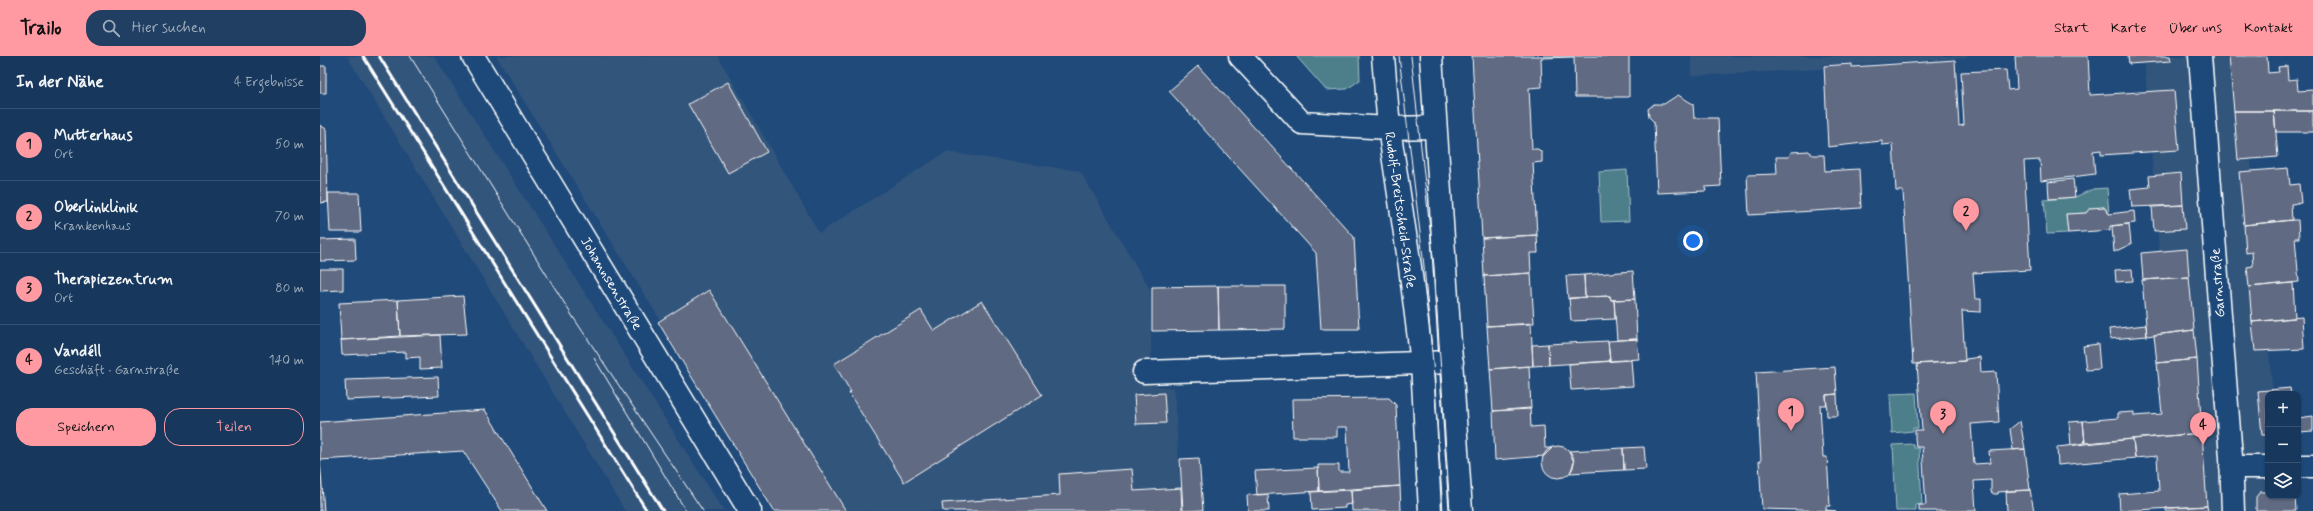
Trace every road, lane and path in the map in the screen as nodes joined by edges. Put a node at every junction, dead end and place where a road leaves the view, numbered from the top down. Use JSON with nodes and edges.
{"nodes":[{"id":1,"x":473,"y":56,"type":"edge"},
{"id":2,"x":1240,"y":56,"type":"edge"},
{"id":3,"x":1382,"y":56,"type":"edge"},
{"id":4,"x":1431,"y":56,"type":"edge"},
{"id":5,"x":2200,"y":56,"type":"edge"},
{"id":6,"x":1435,"y":127,"type":"junction"},
{"id":7,"x":1389,"y":128,"type":"junction"},
{"id":8,"x":1452,"y":362,"type":"junction"},
{"id":9,"x":1422,"y":363,"type":"junction"},
{"id":10,"x":1144,"y":372,"type":"dead end"},
{"id":11,"x":2265,"y":466,"type":"edge"},
{"id":12,"x":2301,"y":466,"type":"edge"},
{"id":13,"x":2313,"y":466,"type":"edge"},
{"id":14,"x":2231,"y":467,"type":"junction"},
{"id":15,"x":750,"y":511,"type":"edge"},
{"id":16,"x":1430,"y":511,"type":"edge"},
{"id":17,"x":1461,"y":511,"type":"edge"},
{"id":18,"x":2233,"y":511,"type":"edge"}],
"edges":[{"from":1,"to":15,"type":"street","name":"Johannsenstraße"},
{"from":2,"to":7,"type":"street"},
{"from":3,"to":7,"type":"street","name":"Rudolf-Breitscheid-Straße"},
{"from":4,"to":6,"type":"street"},
{"from":5,"to":14,"type":"street","name":"Garnstraße"},
{"from":6,"to":7,"type":"street"},
{"from":6,"to":8,"type":"street"},
{"from":7,"to":9,"type":"street","name":"Rudolf-Breitscheid-Straße"},
{"from":8,"to":9,"type":"street"},
{"from":8,"to":17,"type":"street"},
{"from":9,"to":10,"type":"street"},
{"from":9,"to":16,"type":"street","name":"Rudolf-Breitscheid-Straße"},
{"from":11,"to":14,"type":"street"},
{"from":12,"to":13,"type":"street"},
{"from":14,"to":18,"type":"street","name":"Garnstraße"}]}
